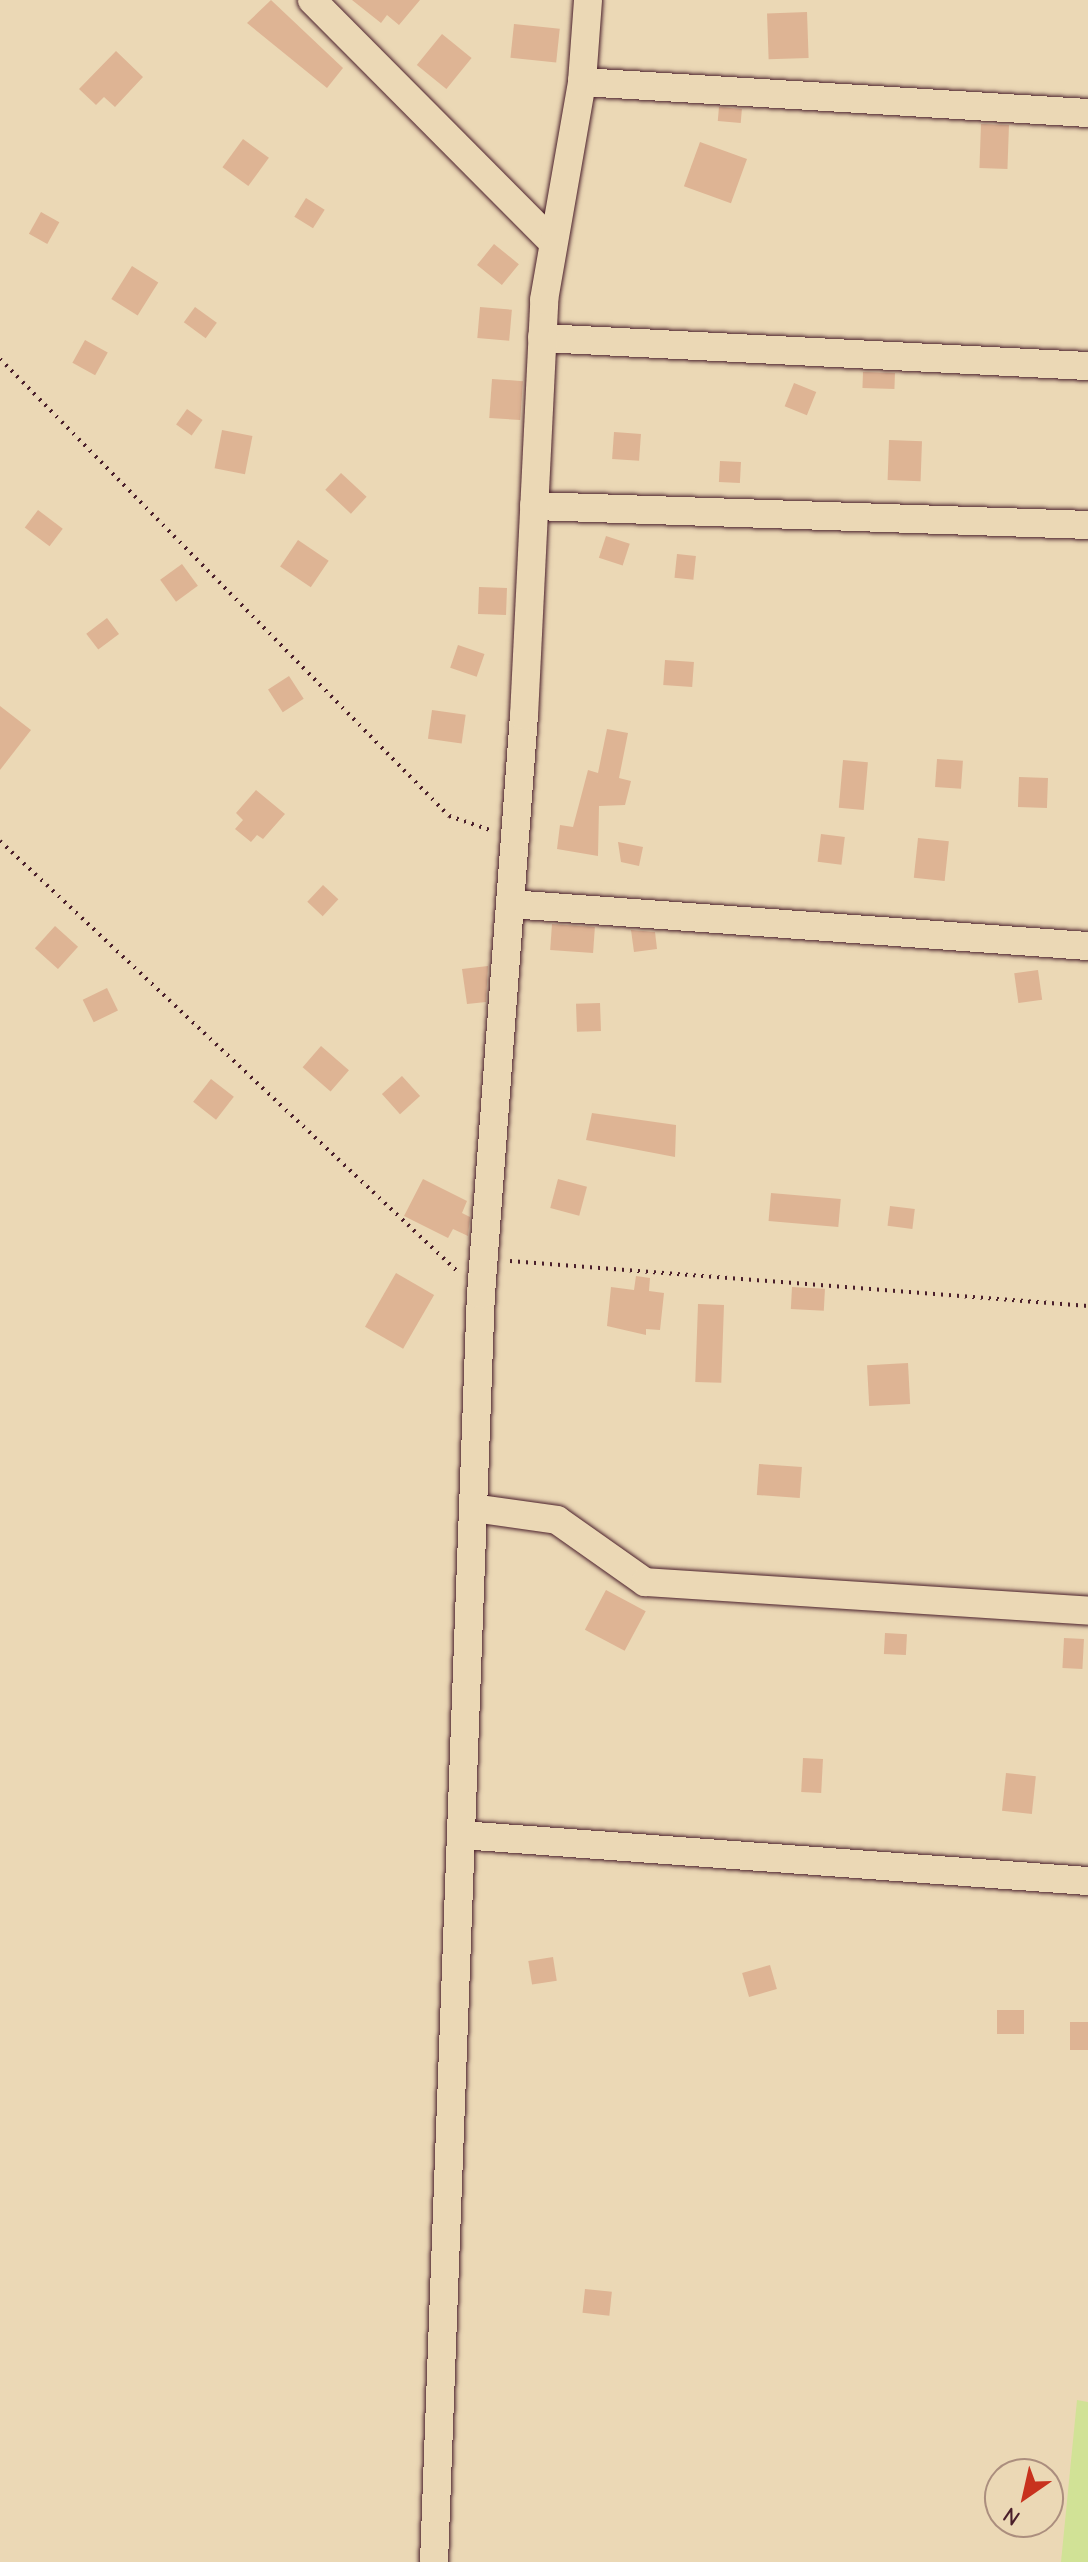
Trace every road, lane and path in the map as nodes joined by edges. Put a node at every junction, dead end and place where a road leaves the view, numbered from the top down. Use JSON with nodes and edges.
{"nodes":[{"id":1,"x":312,"y":0,"type":"edge"},
{"id":2,"x":588,"y":0,"type":"edge"},
{"id":3,"x":582,"y":82,"type":"junction"},
{"id":4,"x":1088,"y":113,"type":"edge"},
{"id":5,"x":551,"y":241,"type":"junction"},
{"id":6,"x":542,"y":338,"type":"junction"},
{"id":7,"x":0,"y":359,"type":"edge"},
{"id":8,"x":1088,"y":366,"type":"edge"},
{"id":9,"x":534,"y":506,"type":"junction"},
{"id":10,"x":1088,"y":525,"type":"edge"},
{"id":11,"x":515,"y":838,"type":"junction"},
{"id":12,"x":0,"y":841,"type":"edge"},
{"id":13,"x":510,"y":904,"type":"junction"},
{"id":14,"x":1088,"y":946,"type":"edge"},
{"id":15,"x":484,"y":1259,"type":"junction"},
{"id":16,"x":481,"y":1294,"type":"junction"},
{"id":17,"x":1088,"y":1306,"type":"edge"},
{"id":18,"x":473,"y":1508,"type":"junction"},
{"id":19,"x":1088,"y":1611,"type":"edge"},
{"id":20,"x":461,"y":1835,"type":"junction"},
{"id":21,"x":1088,"y":1881,"type":"edge"},
{"id":22,"x":434,"y":2562,"type":"edge"}],
"edges":[{"from":1,"to":5,"type":"street"},
{"from":2,"to":3,"type":"street"},
{"from":3,"to":4,"type":"street"},
{"from":3,"to":5,"type":"street"},
{"from":5,"to":6,"type":"street"},
{"from":6,"to":8,"type":"street"},
{"from":6,"to":9,"type":"street"},
{"from":7,"to":11,"type":"path"},
{"from":9,"to":10,"type":"street"},
{"from":9,"to":11,"type":"street"},
{"from":11,"to":13,"type":"street"},
{"from":12,"to":16,"type":"path"},
{"from":13,"to":14,"type":"street"},
{"from":13,"to":15,"type":"street"},
{"from":15,"to":16,"type":"street"},
{"from":15,"to":17,"type":"path"},
{"from":16,"to":18,"type":"street"},
{"from":18,"to":19,"type":"street"},
{"from":18,"to":20,"type":"street"},
{"from":20,"to":21,"type":"street"},
{"from":20,"to":22,"type":"street"}]}
